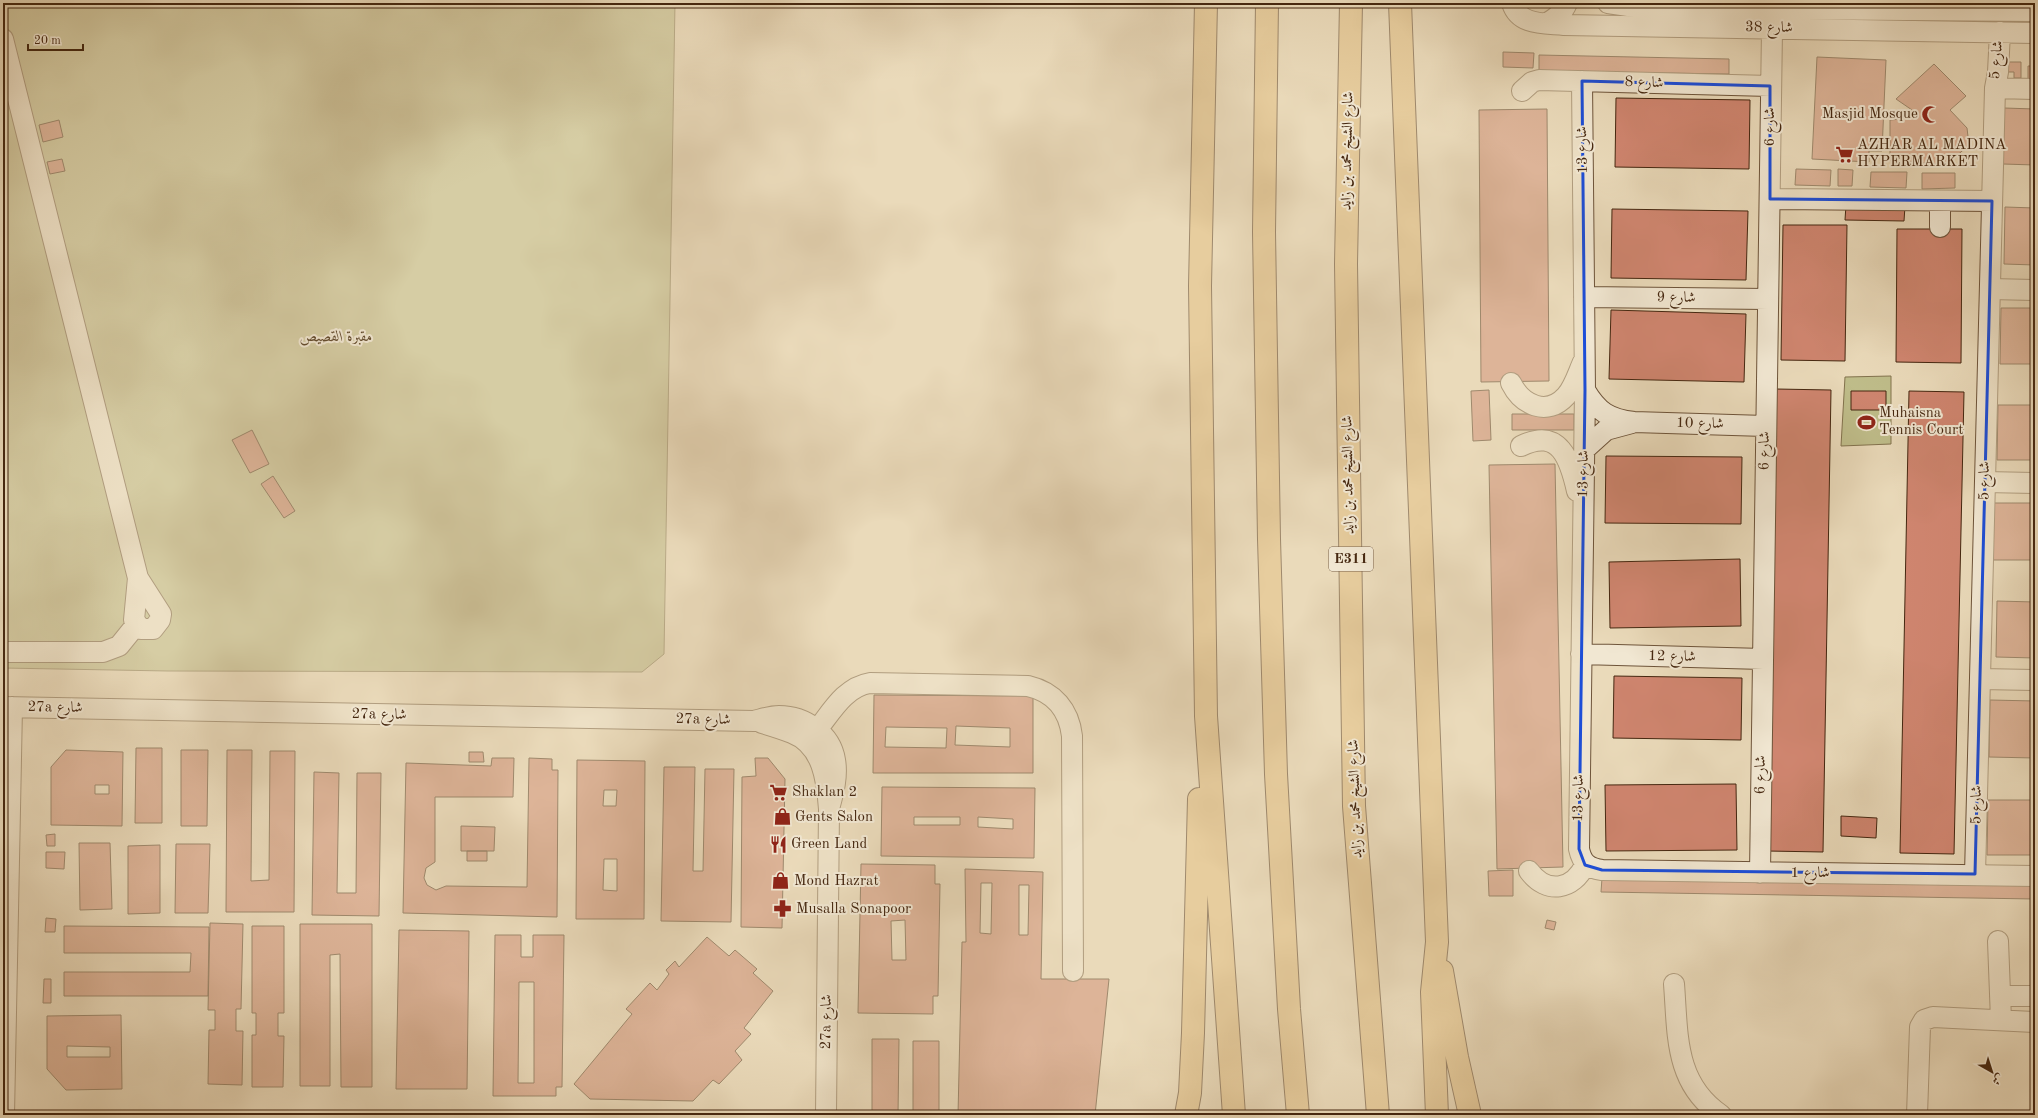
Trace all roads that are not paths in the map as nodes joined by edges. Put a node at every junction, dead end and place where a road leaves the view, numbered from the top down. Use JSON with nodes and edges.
{"nodes":[{"id":1,"x":1206,"y":3,"type":"edge"},
{"id":2,"x":1267,"y":3,"type":"edge"},
{"id":3,"x":1352,"y":3,"type":"edge"},
{"id":4,"x":1400,"y":3,"type":"edge"},
{"id":5,"x":1512,"y":3,"type":"edge"},
{"id":6,"x":1567,"y":3,"type":"edge"},
{"id":7,"x":1608,"y":3,"type":"edge"},
{"id":8,"x":1781,"y":6,"type":"edge"},
{"id":9,"x":1811,"y":6,"type":"edge"},
{"id":10,"x":2035,"y":11,"type":"edge"},
{"id":11,"x":1547,"y":23,"type":"junction"},
{"id":12,"x":1772,"y":28,"type":"junction"},
{"id":13,"x":1994,"y":32,"type":"junction"},
{"id":14,"x":2035,"y":33,"type":"edge"},
{"id":15,"x":3,"y":39,"type":"edge"},
{"id":16,"x":1582,"y":82,"type":"junction"},
{"id":17,"x":1770,"y":86,"type":"junction"},
{"id":18,"x":1995,"y":88,"type":"junction"},
{"id":19,"x":2035,"y":89,"type":"edge"},
{"id":20,"x":1522,"y":91,"type":"dead end"},
{"id":21,"x":1770,"y":199,"type":"junction"},
{"id":22,"x":1940,"y":201,"type":"junction"},
{"id":23,"x":1992,"y":201,"type":"junction"},
{"id":24,"x":1940,"y":228,"type":"dead end"},
{"id":25,"x":1990,"y":289,"type":"junction"},
{"id":26,"x":2035,"y":290,"type":"edge"},
{"id":27,"x":1584,"y":297,"type":"junction"},
{"id":28,"x":1767,"y":299,"type":"junction"},
{"id":29,"x":1585,"y":357,"type":"junction"},
{"id":30,"x":1511,"y":383,"type":"dead end"},
{"id":31,"x":1585,"y":390,"type":"junction"},
{"id":32,"x":1634,"y":422,"type":"junction"},
{"id":33,"x":1765,"y":426,"type":"junction"},
{"id":34,"x":1520,"y":446,"type":"dead end"},
{"id":35,"x":1585,"y":450,"type":"junction"},
{"id":36,"x":1985,"y":482,"type":"junction"},
{"id":37,"x":2035,"y":483,"type":"edge"},
{"id":38,"x":1584,"y":521,"type":"junction"},
{"id":39,"x":138,"y":578,"type":"junction"},
{"id":40,"x":136,"y":625,"type":"junction"},
{"id":41,"x":3,"y":652,"type":"edge"},
{"id":42,"x":1582,"y":654,"type":"junction"},
{"id":43,"x":1763,"y":659,"type":"junction"},
{"id":44,"x":1980,"y":679,"type":"junction"},
{"id":45,"x":2035,"y":680,"type":"edge"},
{"id":46,"x":7,"y":707,"type":"edge"},
{"id":47,"x":1206,"y":716,"type":"junction"},
{"id":48,"x":754,"y":721,"type":"junction"},
{"id":49,"x":817,"y":730,"type":"junction"},
{"id":50,"x":830,"y":809,"type":"junction"},
{"id":51,"x":1586,"y":865,"type":"junction"},
{"id":52,"x":1529,"y":871,"type":"dead end"},
{"id":53,"x":1760,"y":873,"type":"junction"},
{"id":54,"x":1975,"y":874,"type":"junction"},
{"id":55,"x":2035,"y":876,"type":"edge"},
{"id":56,"x":1998,"y":941,"type":"dead end"},
{"id":57,"x":1437,"y":942,"type":"junction"},
{"id":58,"x":1073,"y":971,"type":"dead end"},
{"id":59,"x":1674,"y":984,"type":"dead end"},
{"id":60,"x":2000,"y":996,"type":"junction"},
{"id":61,"x":2035,"y":996,"type":"edge"},
{"id":62,"x":2001,"y":1020,"type":"junction"},
{"id":63,"x":2035,"y":1022,"type":"edge"},
{"id":64,"x":4,"y":1115,"type":"edge"},
{"id":65,"x":826,"y":1115,"type":"edge"},
{"id":66,"x":1186,"y":1115,"type":"edge"},
{"id":67,"x":1234,"y":1115,"type":"edge"},
{"id":68,"x":1298,"y":1115,"type":"edge"},
{"id":69,"x":1378,"y":1115,"type":"edge"},
{"id":70,"x":1437,"y":1115,"type":"edge"},
{"id":71,"x":1470,"y":1115,"type":"edge"},
{"id":72,"x":1721,"y":1115,"type":"edge"},
{"id":73,"x":1917,"y":1115,"type":"edge"}],
"edges":[{"from":1,"to":47,"type":"highway"},
{"from":2,"to":68,"type":"highway"},
{"from":3,"to":69,"type":"highway","name":"شارع الشيخ محمد بن زايد","number":"E311"},
{"from":4,"to":57,"type":"highway"},
{"from":5,"to":11,"type":"street","name":"شارع 38"},
{"from":6,"to":11,"type":"street"},
{"from":7,"to":8,"type":"street","name":"شارع 38"},
{"from":8,"to":9,"type":"street","name":"شارع 38"},
{"from":9,"to":10,"type":"street","name":"شارع 38"},
{"from":11,"to":12,"type":"street","name":"شارع 38"},
{"from":12,"to":13,"type":"street","name":"شارع 38"},
{"from":12,"to":17,"type":"street","name":"شارع 6"},
{"from":13,"to":14,"type":"street","name":"شارع 38"},
{"from":13,"to":18,"type":"street","name":"شارع 5"},
{"from":15,"to":39,"type":"street"},
{"from":16,"to":17,"type":"street","name":"شارع 8"},
{"from":16,"to":20,"type":"street","name":"شارع 8"},
{"from":16,"to":27,"type":"street","name":"شارع 13"},
{"from":17,"to":21,"type":"street","name":"شارع 6"},
{"from":18,"to":19,"type":"street"},
{"from":18,"to":23,"type":"street","name":"شارع 5"},
{"from":21,"to":22,"type":"street"},
{"from":21,"to":28,"type":"street","name":"شارع 6"},
{"from":22,"to":23,"type":"street"},
{"from":22,"to":24,"type":"street"},
{"from":23,"to":25,"type":"street","name":"شارع 5"},
{"from":25,"to":26,"type":"street"},
{"from":25,"to":36,"type":"street","name":"شارع 5"},
{"from":27,"to":28,"type":"street","name":"شارع 9"},
{"from":27,"to":29,"type":"street","name":"شارع 13"},
{"from":28,"to":33,"type":"street","name":"شارع 6"},
{"from":29,"to":30,"type":"street"},
{"from":29,"to":31,"type":"street","name":"شارع 13"},
{"from":31,"to":32,"type":"street","name":"شارع 10"},
{"from":31,"to":35,"type":"street","name":"شارع 13"},
{"from":32,"to":33,"type":"street","name":"شارع 10"},
{"from":32,"to":35,"type":"street","name":"شارع 10"},
{"from":33,"to":43,"type":"street","name":"شارع 6"},
{"from":34,"to":38,"type":"street"},
{"from":35,"to":38,"type":"street","name":"شارع 13"},
{"from":36,"to":37,"type":"street"},
{"from":36,"to":44,"type":"street","name":"شارع 5"},
{"from":38,"to":42,"type":"street","name":"شارع 13"},
{"from":39,"to":40,"type":"street"},
{"from":39,"to":40,"type":"street"},
{"from":40,"to":41,"type":"street"},
{"from":42,"to":43,"type":"street","name":"شارع 12"},
{"from":42,"to":51,"type":"street","name":"شارع 13"},
{"from":43,"to":53,"type":"street","name":"شارع 6"},
{"from":44,"to":45,"type":"street"},
{"from":44,"to":54,"type":"street","name":"شارع 5"},
{"from":46,"to":48,"type":"street","name":"27a شارع"},
{"from":46,"to":64,"type":"street"},
{"from":47,"to":66,"type":"highway"},
{"from":47,"to":67,"type":"highway"},
{"from":48,"to":49,"type":"street","name":"27a شارع"},
{"from":48,"to":50,"type":"street","name":"27a شارع"},
{"from":49,"to":50,"type":"street","name":"27a شارع"},
{"from":49,"to":58,"type":"street"},
{"from":50,"to":65,"type":"street","name":"27a شارع"},
{"from":51,"to":52,"type":"street"},
{"from":51,"to":53,"type":"street","name":"شارع 1"},
{"from":53,"to":54,"type":"street","name":"شارع 1"},
{"from":54,"to":55,"type":"street","name":"شارع 1"},
{"from":56,"to":60,"type":"street"},
{"from":57,"to":70,"type":"highway"},
{"from":57,"to":71,"type":"highway"},
{"from":59,"to":72,"type":"street"},
{"from":60,"to":61,"type":"street"},
{"from":60,"to":62,"type":"street"},
{"from":62,"to":63,"type":"street"},
{"from":62,"to":73,"type":"street"}]}
